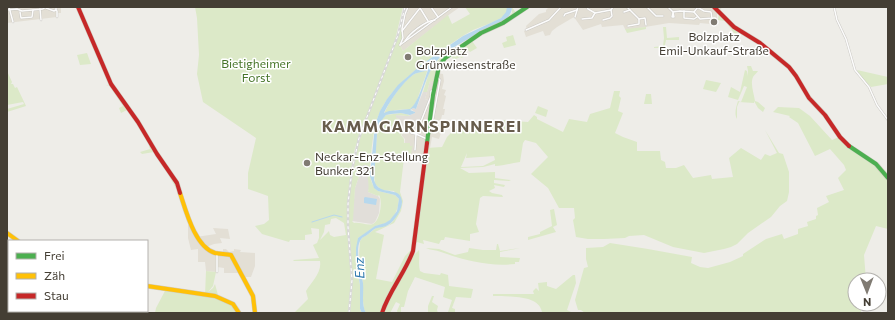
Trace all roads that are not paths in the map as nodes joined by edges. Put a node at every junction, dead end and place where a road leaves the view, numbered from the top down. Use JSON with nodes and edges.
{"nodes":[{"id":1,"x":9,"y":7,"type":"edge"},
{"id":2,"x":78,"y":7,"type":"edge"},
{"id":3,"x":408,"y":7,"type":"edge"},
{"id":4,"x":420,"y":7,"type":"edge"},
{"id":5,"x":431,"y":7,"type":"edge"},
{"id":6,"x":452,"y":7,"type":"edge"},
{"id":7,"x":527,"y":7,"type":"edge"},
{"id":8,"x":561,"y":7,"type":"edge"},
{"id":9,"x":587,"y":7,"type":"edge"},
{"id":10,"x":613,"y":7,"type":"edge"},
{"id":11,"x":626,"y":7,"type":"edge"},
{"id":12,"x":647,"y":7,"type":"edge"},
{"id":13,"x":668,"y":7,"type":"edge"},
{"id":14,"x":681,"y":7,"type":"edge"},
{"id":15,"x":698,"y":7,"type":"edge"},
{"id":16,"x":714,"y":7,"type":"edge"},
{"id":17,"x":834,"y":7,"type":"edge"},
{"id":18,"x":17,"y":8,"type":"edge"},
{"id":19,"x":46,"y":8,"type":"edge"},
{"id":20,"x":56,"y":8,"type":"edge"},
{"id":21,"x":578,"y":8,"type":"edge"},
{"id":22,"x":34,"y":9,"type":"edge"},
{"id":23,"x":40,"y":9,"type":"junction"},
{"id":24,"x":8,"y":10,"type":"edge"},
{"id":25,"x":611,"y":10,"type":"junction"},
{"id":26,"x":630,"y":10,"type":"junction"},
{"id":27,"x":20,"y":11,"type":"junction"},
{"id":28,"x":680,"y":11,"type":"junction"},
{"id":29,"x":684,"y":11,"type":"junction"},
{"id":30,"x":624,"y":12,"type":"dead end"},
{"id":31,"x":694,"y":12,"type":"junction"},
{"id":32,"x":595,"y":13,"type":"junction"},
{"id":33,"x":11,"y":16,"type":"junction"},
{"id":34,"x":40,"y":16,"type":"junction"},
{"id":35,"x":44,"y":16,"type":"dead end"},
{"id":36,"x":564,"y":16,"type":"dead end"},
{"id":37,"x":663,"y":16,"type":"dead end"},
{"id":38,"x":7,"y":17,"type":"edge"},
{"id":39,"x":57,"y":17,"type":"dead end"},
{"id":40,"x":438,"y":17,"type":"junction"},
{"id":41,"x":575,"y":17,"type":"dead end"},
{"id":42,"x":697,"y":17,"type":"junction"},
{"id":43,"x":638,"y":19,"type":"junction"},
{"id":44,"x":40,"y":20,"type":"dead end"},
{"id":45,"x":435,"y":20,"type":"junction"},
{"id":46,"x":582,"y":20,"type":"dead end"},
{"id":47,"x":603,"y":20,"type":"dead end"},
{"id":48,"x":13,"y":22,"type":"dead end"},
{"id":49,"x":428,"y":22,"type":"junction"},
{"id":50,"x":646,"y":25,"type":"dead end"},
{"id":51,"x":628,"y":26,"type":"dead end"},
{"id":52,"x":526,"y":30,"type":"dead end"},
{"id":53,"x":402,"y":31,"type":"junction"},
{"id":54,"x":405,"y":41,"type":"junction"},
{"id":55,"x":436,"y":78,"type":"junction"},
{"id":56,"x":434,"y":91,"type":"junction"},
{"id":57,"x":433,"y":110,"type":"junction"},
{"id":58,"x":888,"y":120,"type":"edge"},
{"id":59,"x":434,"y":126,"type":"dead end"},
{"id":60,"x":413,"y":133,"type":"dead end"},
{"id":61,"x":416,"y":134,"type":"junction"},
{"id":62,"x":427,"y":139,"type":"junction"},
{"id":63,"x":415,"y":150,"type":"dead end"},
{"id":64,"x":888,"y":178,"type":"edge"},
{"id":65,"x":7,"y":233,"type":"edge"},
{"id":66,"x":17,"y":240,"type":"edge"},
{"id":67,"x":218,"y":253,"type":"junction"},
{"id":68,"x":217,"y":272,"type":"dead end"},
{"id":69,"x":148,"y":286,"type":"edge"},
{"id":70,"x":239,"y":313,"type":"edge"},
{"id":71,"x":255,"y":313,"type":"edge"},
{"id":72,"x":382,"y":313,"type":"edge"}],
"edges":[{"from":1,"to":24,"type":"street"},
{"from":2,"to":67,"type":"main road"},
{"from":3,"to":53,"type":"street"},
{"from":4,"to":49,"type":"street"},
{"from":4,"to":53,"type":"street"},
{"from":5,"to":40,"type":"street"},
{"from":6,"to":40,"type":"street"},
{"from":7,"to":55,"type":"main road"},
{"from":8,"to":52,"type":"street"},
{"from":9,"to":32,"type":"street"},
{"from":10,"to":25,"type":"street"},
{"from":11,"to":26,"type":"street"},
{"from":12,"to":37,"type":"street"},
{"from":13,"to":28,"type":"street"},
{"from":14,"to":28,"type":"street"},
{"from":15,"to":31,"type":"street"},
{"from":15,"to":42,"type":"street"},
{"from":16,"to":64,"type":"main road"},
{"from":17,"to":58,"type":"street"},
{"from":18,"to":24,"type":"street"},
{"from":18,"to":27,"type":"street"},
{"from":19,"to":20,"type":"street"},
{"from":19,"to":23,"type":"street"},
{"from":20,"to":39,"type":"street"},
{"from":21,"to":36,"type":"street"},
{"from":21,"to":41,"type":"street"},
{"from":22,"to":23,"type":"street"},
{"from":22,"to":27,"type":"street"},
{"from":22,"to":27,"type":"street"},
{"from":23,"to":34,"type":"street"},
{"from":24,"to":33,"type":"street"},
{"from":25,"to":32,"type":"street"},
{"from":25,"to":47,"type":"street"},
{"from":26,"to":30,"type":"street"},
{"from":26,"to":43,"type":"street"},
{"from":28,"to":29,"type":"street"},
{"from":29,"to":31,"type":"street"},
{"from":29,"to":42,"type":"street"},
{"from":31,"to":42,"type":"street"},
{"from":32,"to":46,"type":"street"},
{"from":33,"to":38,"type":"street"},
{"from":33,"to":48,"type":"street"},
{"from":34,"to":35,"type":"street"},
{"from":34,"to":44,"type":"street"},
{"from":40,"to":45,"type":"street"},
{"from":43,"to":50,"type":"street"},
{"from":43,"to":51,"type":"street"},
{"from":45,"to":49,"type":"street"},
{"from":45,"to":54,"type":"street"},
{"from":49,"to":54,"type":"street"},
{"from":53,"to":54,"type":"street"},
{"from":55,"to":56,"type":"main road"},
{"from":55,"to":57,"type":"street"},
{"from":56,"to":57,"type":"main road"},
{"from":56,"to":61,"type":"street"},
{"from":57,"to":59,"type":"street"},
{"from":57,"to":62,"type":"main road"},
{"from":60,"to":61,"type":"street"},
{"from":61,"to":62,"type":"street"},
{"from":61,"to":63,"type":"street"},
{"from":62,"to":72,"type":"main road"},
{"from":65,"to":66,"type":"main road"},
{"from":67,"to":68,"type":"street"},
{"from":67,"to":71,"type":"main road"},
{"from":69,"to":70,"type":"main road"}]}
